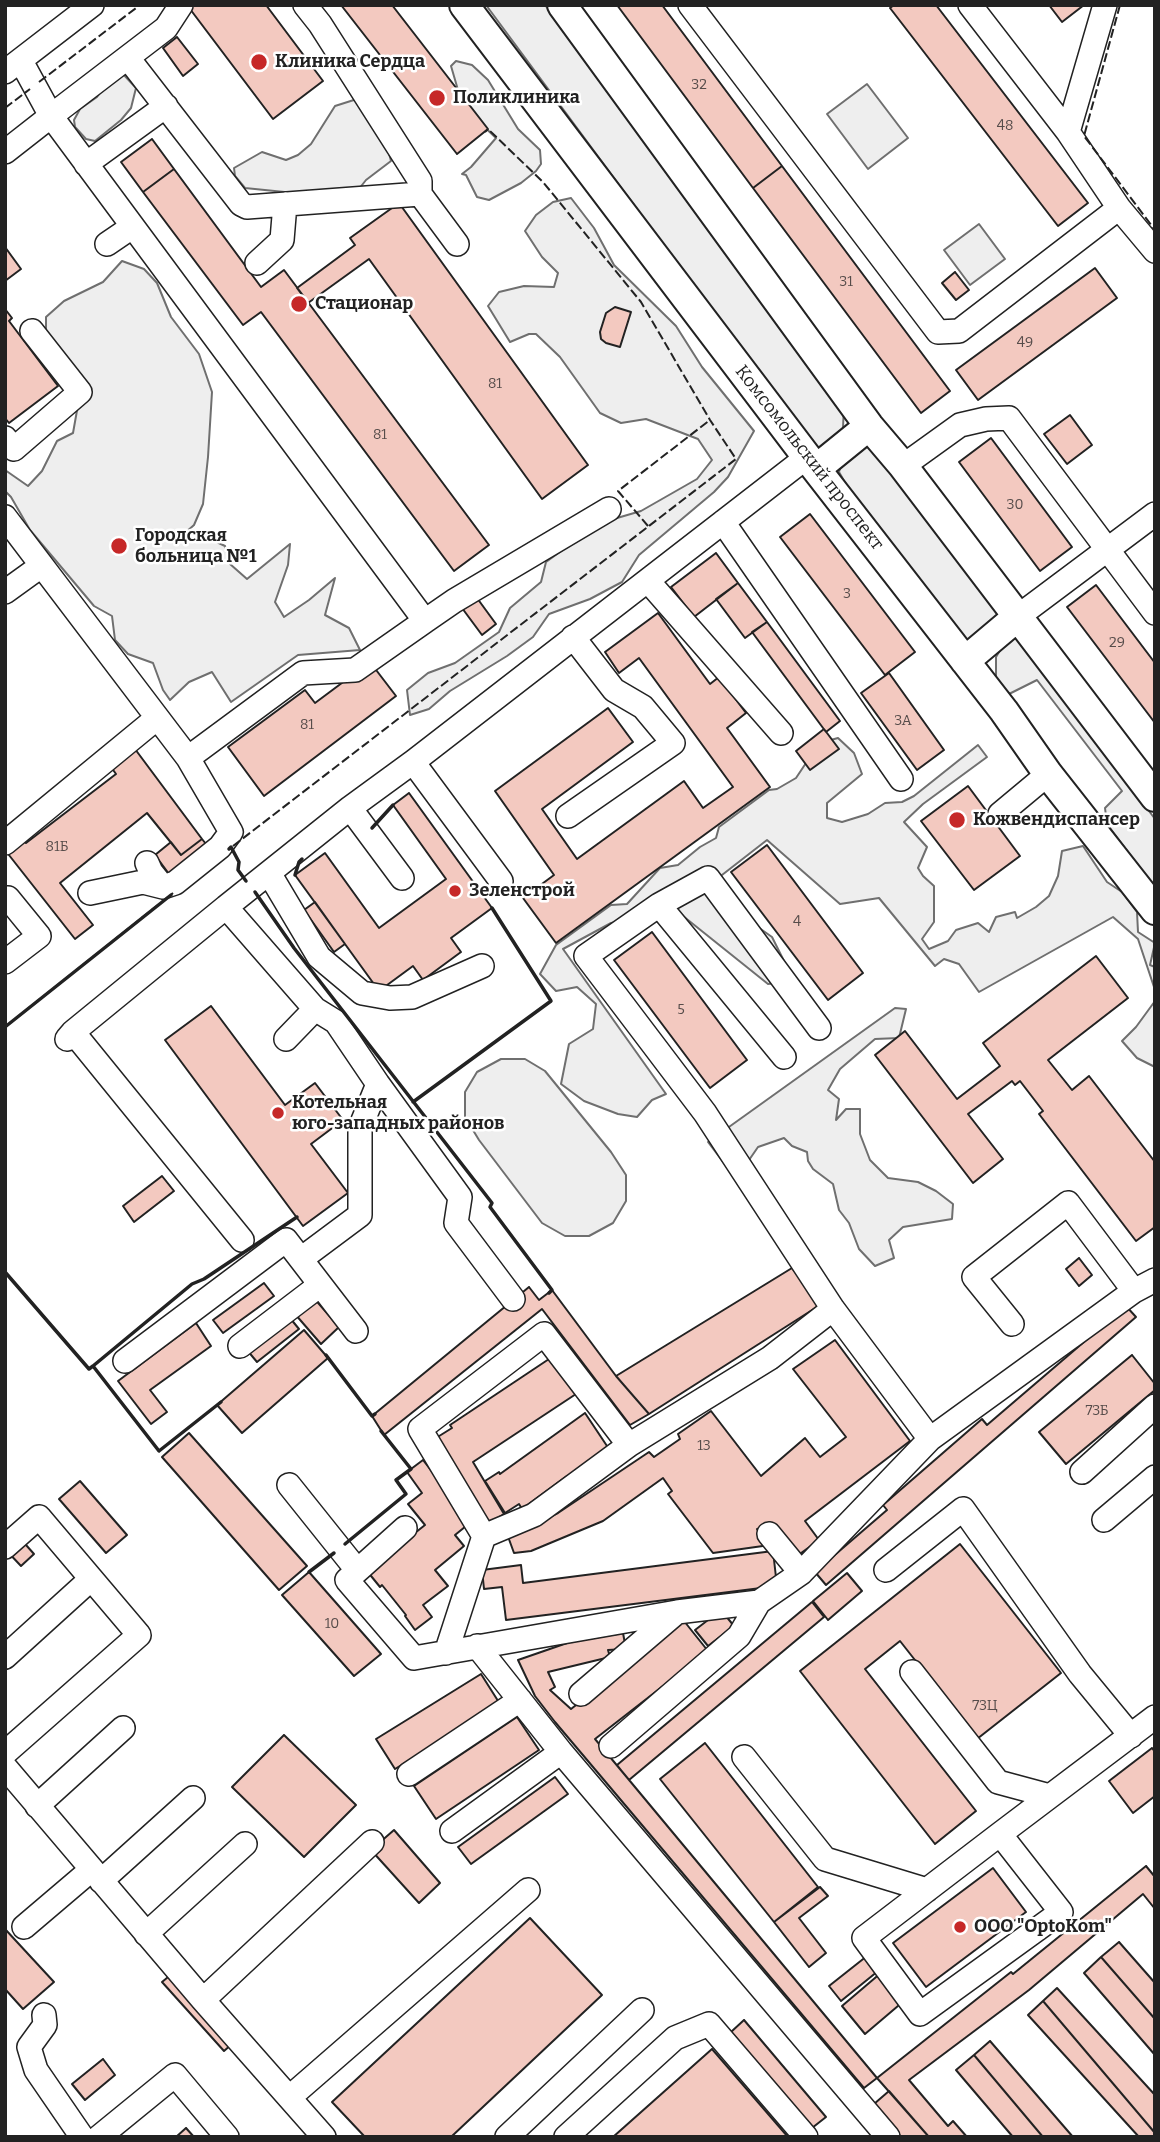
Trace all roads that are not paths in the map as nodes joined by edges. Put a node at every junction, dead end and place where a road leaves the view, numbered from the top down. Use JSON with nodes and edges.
{"nodes":[{"id":1,"x":92,"y":5,"type":"edge"},
{"id":2,"x":181,"y":5,"type":"edge"},
{"id":3,"x":305,"y":5,"type":"edge"},
{"id":4,"x":464,"y":5,"type":"edge"},
{"id":5,"x":562,"y":5,"type":"edge"},
{"id":6,"x":690,"y":5,"type":"edge"},
{"id":7,"x":970,"y":5,"type":"edge"},
{"id":8,"x":1105,"y":5,"type":"edge"},
{"id":9,"x":128,"y":58,"type":"junction"},
{"id":10,"x":13,"y":66,"type":"edge"},
{"id":11,"x":166,"y":106,"type":"junction"},
{"id":12,"x":51,"y":117,"type":"junction"},
{"id":13,"x":1068,"y":132,"type":"junction"},
{"id":14,"x":5,"y":152,"type":"edge"},
{"id":15,"x":86,"y":164,"type":"junction"},
{"id":16,"x":420,"y":194,"type":"junction"},
{"id":17,"x":285,"y":204,"type":"junction"},
{"id":18,"x":1119,"y":208,"type":"junction"},
{"id":19,"x":132,"y":227,"type":"junction"},
{"id":20,"x":107,"y":244,"type":"dead end"},
{"id":21,"x":457,"y":244,"type":"dead end"},
{"id":22,"x":1155,"y":251,"type":"edge"},
{"id":23,"x":257,"y":263,"type":"dead end"},
{"id":24,"x":32,"y":331,"type":"dead end"},
{"id":25,"x":869,"y":426,"type":"junction"},
{"id":26,"x":5,"y":438,"type":"edge"},
{"id":27,"x":812,"y":463,"type":"junction"},
{"id":28,"x":903,"y":466,"type":"junction"},
{"id":29,"x":609,"y":509,"type":"dead end"},
{"id":30,"x":1155,"y":514,"type":"edge"},
{"id":31,"x":5,"y":517,"type":"edge"},
{"id":32,"x":723,"y":522,"type":"junction"},
{"id":33,"x":1106,"y":549,"type":"junction"},
{"id":34,"x":41,"y":566,"type":"junction"},
{"id":35,"x":648,"y":581,"type":"junction"},
{"id":36,"x":5,"y":592,"type":"edge"},
{"id":37,"x":1155,"y":613,"type":"edge"},
{"id":38,"x":1016,"y":618,"type":"junction"},
{"id":39,"x":425,"y":621,"type":"junction"},
{"id":40,"x":573,"y":637,"type":"junction"},
{"id":41,"x":965,"y":661,"type":"junction"},
{"id":42,"x":157,"y":718,"type":"junction"},
{"id":43,"x":781,"y":733,"type":"dead end"},
{"id":44,"x":188,"y":758,"type":"junction"},
{"id":45,"x":413,"y":762,"type":"junction"},
{"id":46,"x":1048,"y":774,"type":"junction"},
{"id":47,"x":901,"y":779,"type":"dead end"},
{"id":48,"x":1155,"y":797,"type":"edge"},
{"id":49,"x":350,"y":808,"type":"junction"},
{"id":50,"x":1000,"y":814,"type":"dead end"},
{"id":51,"x":568,"y":816,"type":"dead end"},
{"id":52,"x":5,"y":843,"type":"edge"},
{"id":53,"x":148,"y":863,"type":"dead end"},
{"id":54,"x":269,"y":873,"type":"junction"},
{"id":55,"x":402,"y":878,"type":"dead end"},
{"id":56,"x":501,"y":881,"type":"dead end"},
{"id":57,"x":163,"y":887,"type":"junction"},
{"id":58,"x":90,"y":893,"type":"dead end"},
{"id":59,"x":5,"y":898,"type":"edge"},
{"id":60,"x":659,"y":905,"type":"junction"},
{"id":61,"x":226,"y":907,"type":"junction"},
{"id":62,"x":1155,"y":910,"type":"edge"},
{"id":63,"x":5,"y":962,"type":"edge"},
{"id":64,"x":482,"y":966,"type":"dead end"},
{"id":65,"x":314,"y":1009,"type":"junction"},
{"id":66,"x":819,"y":1028,"type":"dead end"},
{"id":67,"x":286,"y":1039,"type":"dead end"},
{"id":68,"x":784,"y":1057,"type":"dead end"},
{"id":69,"x":378,"y":1084,"type":"junction"},
{"id":70,"x":242,"y":1240,"type":"dead end"},
{"id":71,"x":301,"y":1259,"type":"junction"},
{"id":72,"x":1155,"y":1280,"type":"edge"},
{"id":73,"x":320,"y":1285,"type":"junction"},
{"id":74,"x":1134,"y":1291,"type":"junction"},
{"id":75,"x":513,"y":1299,"type":"dead end"},
{"id":76,"x":833,"y":1309,"type":"junction"},
{"id":77,"x":1012,"y":1324,"type":"dead end"},
{"id":78,"x":356,"y":1331,"type":"dead end"},
{"id":79,"x":240,"y":1346,"type":"dead end"},
{"id":80,"x":125,"y":1361,"type":"dead end"},
{"id":81,"x":1155,"y":1406,"type":"edge"},
{"id":82,"x":930,"y":1439,"type":"junction"},
{"id":83,"x":629,"y":1445,"type":"junction"},
{"id":84,"x":1082,"y":1472,"type":"dead end"},
{"id":85,"x":1155,"y":1477,"type":"edge"},
{"id":86,"x":289,"y":1485,"type":"dead end"},
{"id":87,"x":1104,"y":1520,"type":"dead end"},
{"id":88,"x":405,"y":1528,"type":"dead end"},
{"id":89,"x":769,"y":1534,"type":"dead end"},
{"id":90,"x":484,"y":1536,"type":"junction"},
{"id":91,"x":5,"y":1546,"type":"edge"},
{"id":92,"x":357,"y":1570,"type":"junction"},
{"id":93,"x":886,"y":1570,"type":"dead end"},
{"id":94,"x":801,"y":1573,"type":"junction"},
{"id":95,"x":91,"y":1579,"type":"junction"},
{"id":96,"x":759,"y":1602,"type":"junction"},
{"id":97,"x":677,"y":1612,"type":"junction"},
{"id":98,"x":477,"y":1646,"type":"junction"},
{"id":99,"x":446,"y":1653,"type":"junction"},
{"id":100,"x":5,"y":1657,"type":"edge"},
{"id":101,"x":912,"y":1672,"type":"dead end"},
{"id":102,"x":581,"y":1694,"type":"dead end"},
{"id":103,"x":520,"y":1700,"type":"junction"},
{"id":104,"x":1155,"y":1717,"type":"edge"},
{"id":105,"x":123,"y":1728,"type":"dead end"},
{"id":106,"x":1131,"y":1735,"type":"junction"},
{"id":107,"x":611,"y":1746,"type":"dead end"},
{"id":108,"x":561,"y":1752,"type":"junction"},
{"id":109,"x":5,"y":1754,"type":"edge"},
{"id":110,"x":744,"y":1756,"type":"dead end"},
{"id":111,"x":5,"y":1768,"type":"edge"},
{"id":112,"x":409,"y":1774,"type":"dead end"},
{"id":113,"x":1050,"y":1796,"type":"junction"},
{"id":114,"x":193,"y":1798,"type":"dead end"},
{"id":115,"x":37,"y":1806,"type":"junction"},
{"id":116,"x":452,"y":1831,"type":"dead end"},
{"id":117,"x":1000,"y":1834,"type":"junction"},
{"id":118,"x":372,"y":1842,"type":"dead end"},
{"id":119,"x":246,"y":1844,"type":"dead end"},
{"id":120,"x":96,"y":1875,"type":"junction"},
{"id":121,"x":528,"y":1890,"type":"dead end"},
{"id":122,"x":927,"y":1890,"type":"junction"},
{"id":123,"x":24,"y":1927,"type":"dead end"},
{"id":124,"x":146,"y":1934,"type":"junction"},
{"id":125,"x":203,"y":2000,"type":"junction"},
{"id":126,"x":642,"y":2010,"type":"dead end"},
{"id":127,"x":44,"y":2015,"type":"dead end"},
{"id":128,"x":290,"y":2097,"type":"junction"},
{"id":129,"x":82,"y":2137,"type":"edge"},
{"id":130,"x":99,"y":2137,"type":"edge"},
{"id":131,"x":227,"y":2137,"type":"edge"},
{"id":132,"x":324,"y":2137,"type":"edge"},
{"id":133,"x":507,"y":2137,"type":"edge"},
{"id":134,"x":566,"y":2137,"type":"edge"},
{"id":135,"x":806,"y":2137,"type":"edge"},
{"id":136,"x":888,"y":2137,"type":"edge"}],
"edges":[{"from":1,"to":10,"type":"lane"},
{"from":2,"to":9,"type":"lane"},
{"from":3,"to":16,"type":"lane"},
{"from":4,"to":27,"type":"main road","name":"Комсомольский проспект"},
{"from":5,"to":25,"type":"main road"},
{"from":6,"to":18,"type":"lane"},
{"from":7,"to":13,"type":"lane"},
{"from":8,"to":13,"type":"lane"},
{"from":9,"to":11,"type":"lane"},
{"from":9,"to":12,"type":"lane"},
{"from":10,"to":12,"type":"lane"},
{"from":11,"to":15,"type":"lane"},
{"from":11,"to":17,"type":"lane"},
{"from":12,"to":14,"type":"lane"},
{"from":12,"to":15,"type":"lane"},
{"from":13,"to":18,"type":"lane"},
{"from":15,"to":19,"type":"lane"},
{"from":16,"to":17,"type":"lane"},
{"from":16,"to":21,"type":"lane"},
{"from":17,"to":23,"type":"lane"},
{"from":18,"to":22,"type":"lane"},
{"from":19,"to":20,"type":"lane"},
{"from":19,"to":39,"type":"lane"},
{"from":24,"to":26,"type":"lane"},
{"from":25,"to":27,"type":"main road"},
{"from":25,"to":28,"type":"main road"},
{"from":27,"to":32,"type":"lane"},
{"from":27,"to":41,"type":"main road","name":"Комсомольский проспект"},
{"from":28,"to":33,"type":"lane"},
{"from":28,"to":38,"type":"main road"},
{"from":29,"to":39,"type":"lane"},
{"from":30,"to":33,"type":"lane"},
{"from":31,"to":34,"type":"lane"},
{"from":32,"to":35,"type":"lane"},
{"from":32,"to":47,"type":"lane"},
{"from":33,"to":37,"type":"lane"},
{"from":33,"to":38,"type":"lane"},
{"from":34,"to":36,"type":"lane"},
{"from":34,"to":42,"type":"lane"},
{"from":35,"to":40,"type":"lane"},
{"from":35,"to":43,"type":"lane"},
{"from":38,"to":41,"type":"main road"},
{"from":38,"to":48,"type":"main road"},
{"from":39,"to":44,"type":"lane"},
{"from":40,"to":45,"type":"lane"},
{"from":40,"to":51,"type":"lane"},
{"from":41,"to":46,"type":"main road","name":"Комсомольский проспект"},
{"from":42,"to":44,"type":"lane"},
{"from":42,"to":52,"type":"lane"},
{"from":44,"to":57,"type":"lane"},
{"from":45,"to":49,"type":"lane"},
{"from":45,"to":56,"type":"lane"},
{"from":46,"to":50,"type":"lane"},
{"from":46,"to":62,"type":"main road","name":"Комсомольский проспект"},
{"from":49,"to":54,"type":"lane"},
{"from":49,"to":55,"type":"lane"},
{"from":53,"to":57,"type":"lane"},
{"from":54,"to":61,"type":"lane"},
{"from":54,"to":64,"type":"lane"},
{"from":57,"to":58,"type":"lane"},
{"from":59,"to":63,"type":"lane"},
{"from":60,"to":66,"type":"lane"},
{"from":60,"to":68,"type":"lane"},
{"from":60,"to":76,"type":"lane"},
{"from":61,"to":65,"type":"lane"},
{"from":61,"to":70,"type":"lane"},
{"from":65,"to":67,"type":"lane"},
{"from":65,"to":69,"type":"lane"},
{"from":69,"to":71,"type":"lane"},
{"from":69,"to":75,"type":"lane"},
{"from":71,"to":73,"type":"lane"},
{"from":71,"to":80,"type":"lane"},
{"from":72,"to":74,"type":"lane"},
{"from":73,"to":78,"type":"lane"},
{"from":73,"to":79,"type":"lane"},
{"from":74,"to":77,"type":"lane"},
{"from":74,"to":82,"type":"lane"},
{"from":76,"to":82,"type":"lane"},
{"from":76,"to":83,"type":"lane"},
{"from":81,"to":84,"type":"lane"},
{"from":82,"to":94,"type":"lane"},
{"from":83,"to":90,"type":"lane"},
{"from":83,"to":90,"type":"lane"},
{"from":85,"to":87,"type":"lane"},
{"from":86,"to":92,"type":"lane"},
{"from":88,"to":92,"type":"lane"},
{"from":89,"to":94,"type":"lane"},
{"from":90,"to":99,"type":"lane"},
{"from":91,"to":95,"type":"lane"},
{"from":92,"to":99,"type":"lane"},
{"from":93,"to":106,"type":"lane"},
{"from":94,"to":96,"type":"lane"},
{"from":95,"to":100,"type":"lane"},
{"from":95,"to":109,"type":"lane"},
{"from":96,"to":97,"type":"lane"},
{"from":96,"to":107,"type":"lane"},
{"from":97,"to":98,"type":"lane"},
{"from":97,"to":102,"type":"lane"},
{"from":98,"to":99,"type":"lane"},
{"from":98,"to":103,"type":"lane"},
{"from":101,"to":113,"type":"lane"},
{"from":103,"to":108,"type":"lane"},
{"from":103,"to":112,"type":"lane"},
{"from":104,"to":106,"type":"lane"},
{"from":105,"to":115,"type":"lane"},
{"from":106,"to":113,"type":"lane"},
{"from":108,"to":116,"type":"lane"},
{"from":108,"to":136,"type":"lane"},
{"from":110,"to":122,"type":"lane"},
{"from":111,"to":115,"type":"lane"},
{"from":113,"to":117,"type":"lane"},
{"from":114,"to":120,"type":"lane"},
{"from":115,"to":120,"type":"lane"},
{"from":117,"to":122,"type":"lane"},
{"from":117,"to":122,"type":"lane"},
{"from":118,"to":125,"type":"lane"},
{"from":119,"to":124,"type":"lane"},
{"from":120,"to":123,"type":"lane"},
{"from":120,"to":124,"type":"lane"},
{"from":121,"to":128,"type":"lane"},
{"from":124,"to":125,"type":"lane"},
{"from":125,"to":128,"type":"lane"},
{"from":126,"to":133,"type":"lane"},
{"from":127,"to":129,"type":"lane"},
{"from":128,"to":132,"type":"lane"},
{"from":130,"to":131,"type":"lane"},
{"from":134,"to":135,"type":"lane"}]}
